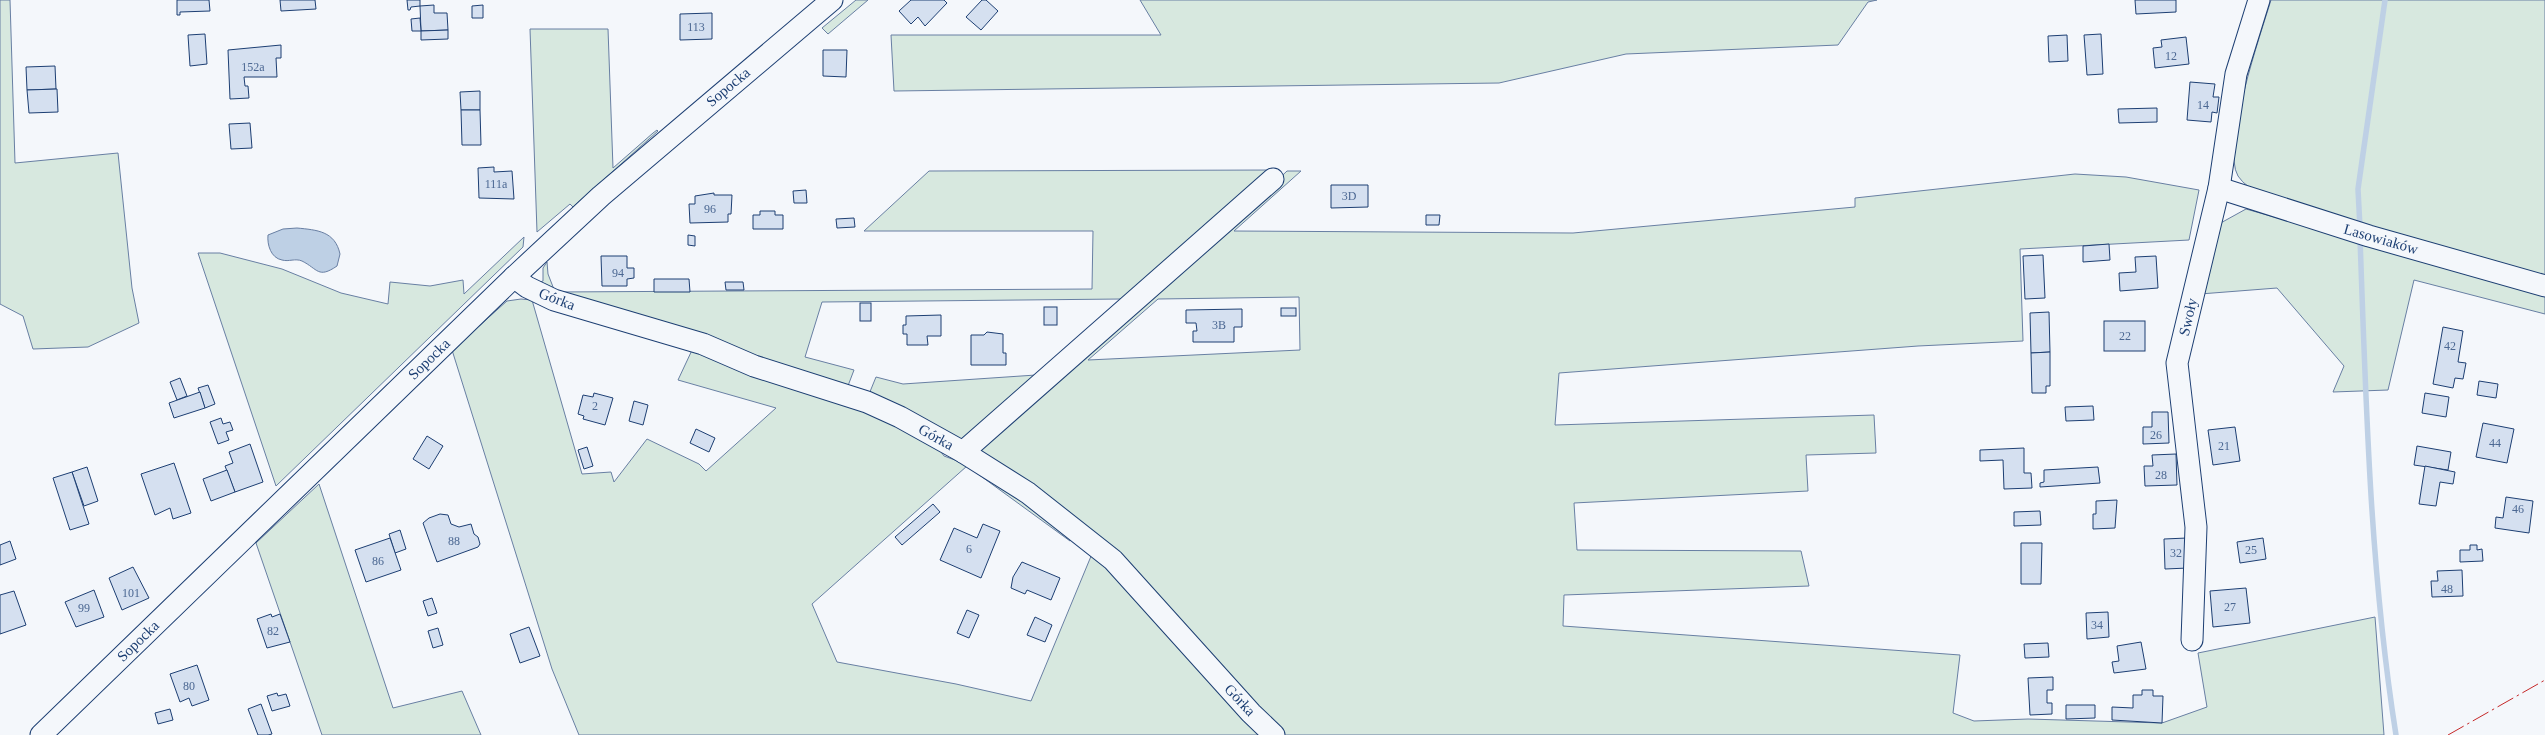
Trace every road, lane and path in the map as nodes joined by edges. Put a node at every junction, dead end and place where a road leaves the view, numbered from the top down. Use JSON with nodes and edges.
{"nodes":[{"id":1,"x":832,"y":0,"type":"edge"},
{"id":2,"x":2259,"y":0,"type":"edge"},
{"id":3,"x":1273,"y":178,"type":"dead end"},
{"id":4,"x":2219,"y":188,"type":"junction"},
{"id":5,"x":514,"y":277,"type":"junction"},
{"id":6,"x":2545,"y":286,"type":"edge"},
{"id":7,"x":963,"y":452,"type":"junction"},
{"id":8,"x":2192,"y":640,"type":"dead end"},
{"id":9,"x":41,"y":735,"type":"edge"},
{"id":10,"x":1274,"y":735,"type":"edge"}],
"edges":[{"from":1,"to":5,"type":"street","name":"Sopocka"},
{"from":2,"to":4,"type":"street","name":"Swoły"},
{"from":3,"to":7,"type":"street"},
{"from":4,"to":6,"type":"street","name":"Lasowiaków"},
{"from":4,"to":8,"type":"street","name":"Swoły"},
{"from":5,"to":7,"type":"street","name":"Górka"},
{"from":5,"to":9,"type":"street","name":"Sopocka"},
{"from":7,"to":10,"type":"street","name":"Górka"}]}
